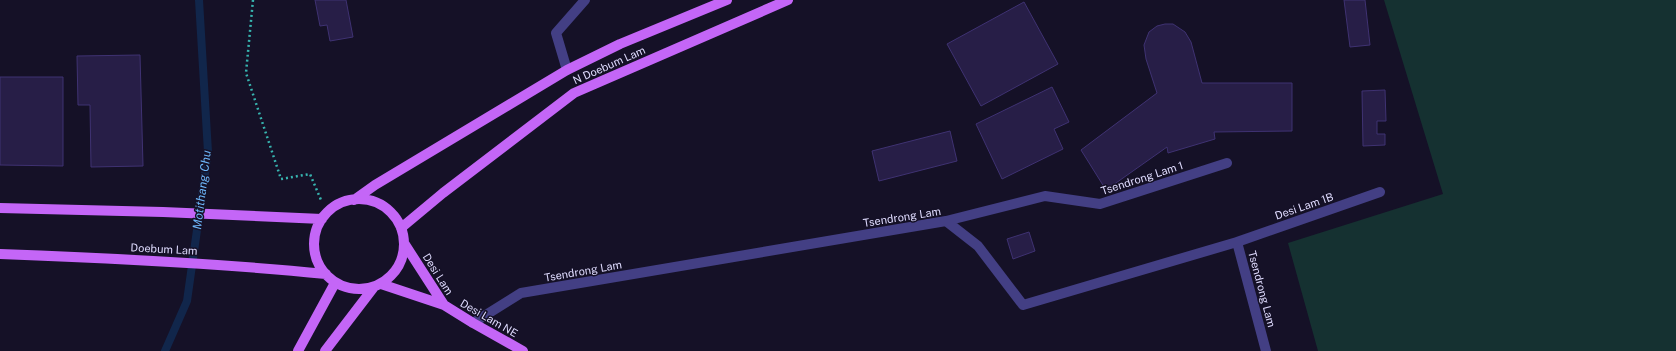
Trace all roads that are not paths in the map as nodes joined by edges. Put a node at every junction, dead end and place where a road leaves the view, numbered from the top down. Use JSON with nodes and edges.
{"nodes":[{"id":1,"x":585,"y":0,"type":"edge"},
{"id":2,"x":728,"y":0,"type":"edge"},
{"id":3,"x":788,"y":0,"type":"edge"},
{"id":4,"x":567,"y":70,"type":"junction"},
{"id":5,"x":1227,"y":163,"type":"dead end"},
{"id":6,"x":1380,"y":192,"type":"dead end"},
{"id":7,"x":354,"y":200,"type":"junction"},
{"id":8,"x":0,"y":208,"type":"edge"},
{"id":9,"x":324,"y":216,"type":"junction"},
{"id":10,"x":946,"y":221,"type":"junction"},
{"id":11,"x":401,"y":228,"type":"junction"},
{"id":12,"x":1237,"y":242,"type":"junction"},
{"id":13,"x":404,"y":243,"type":"junction"},
{"id":14,"x":0,"y":254,"type":"edge"},
{"id":15,"x":326,"y":274,"type":"junction"},
{"id":16,"x":336,"y":283,"type":"junction"},
{"id":17,"x":378,"y":285,"type":"junction"},
{"id":18,"x":444,"y":305,"type":"junction"},
{"id":19,"x":473,"y":323,"type":"junction"},
{"id":20,"x":298,"y":351,"type":"edge"},
{"id":21,"x":325,"y":351,"type":"edge"},
{"id":22,"x":523,"y":351,"type":"edge"},
{"id":23,"x":1266,"y":351,"type":"edge"}],
"edges":[{"from":1,"to":4,"type":"lane"},
{"from":2,"to":4,"type":"main road","name":"N Doebum Lam"},
{"from":3,"to":11,"type":"main road","name":"N Doebum Lam"},
{"from":4,"to":7,"type":"main road","name":"N Doebum Lam"},
{"from":5,"to":10,"type":"lane","name":"Tsendrong Lam 1"},
{"from":6,"to":12,"type":"lane","name":"Desi Lam 1B"},
{"from":7,"to":9,"type":"main road"},
{"from":7,"to":11,"type":"main road"},
{"from":8,"to":9,"type":"main road"},
{"from":9,"to":15,"type":"main road"},
{"from":10,"to":12,"type":"lane","name":"Tsendrong Lam"},
{"from":10,"to":19,"type":"lane","name":"Tsendrong Lam"},
{"from":11,"to":13,"type":"main road"},
{"from":12,"to":23,"type":"lane","name":"Tsendrong Lam"},
{"from":13,"to":17,"type":"main road"},
{"from":13,"to":18,"type":"main road","name":"Desi Lam"},
{"from":14,"to":15,"type":"main road","name":"Doebum Lam"},
{"from":15,"to":16,"type":"main road"},
{"from":16,"to":17,"type":"main road"},
{"from":16,"to":20,"type":"main road"},
{"from":17,"to":18,"type":"main road","name":"Desi Lam"},
{"from":17,"to":21,"type":"main road"},
{"from":18,"to":19,"type":"main road","name":"Desi Lam NE"},
{"from":19,"to":22,"type":"main road","name":"Desi Lam NE"}]}
